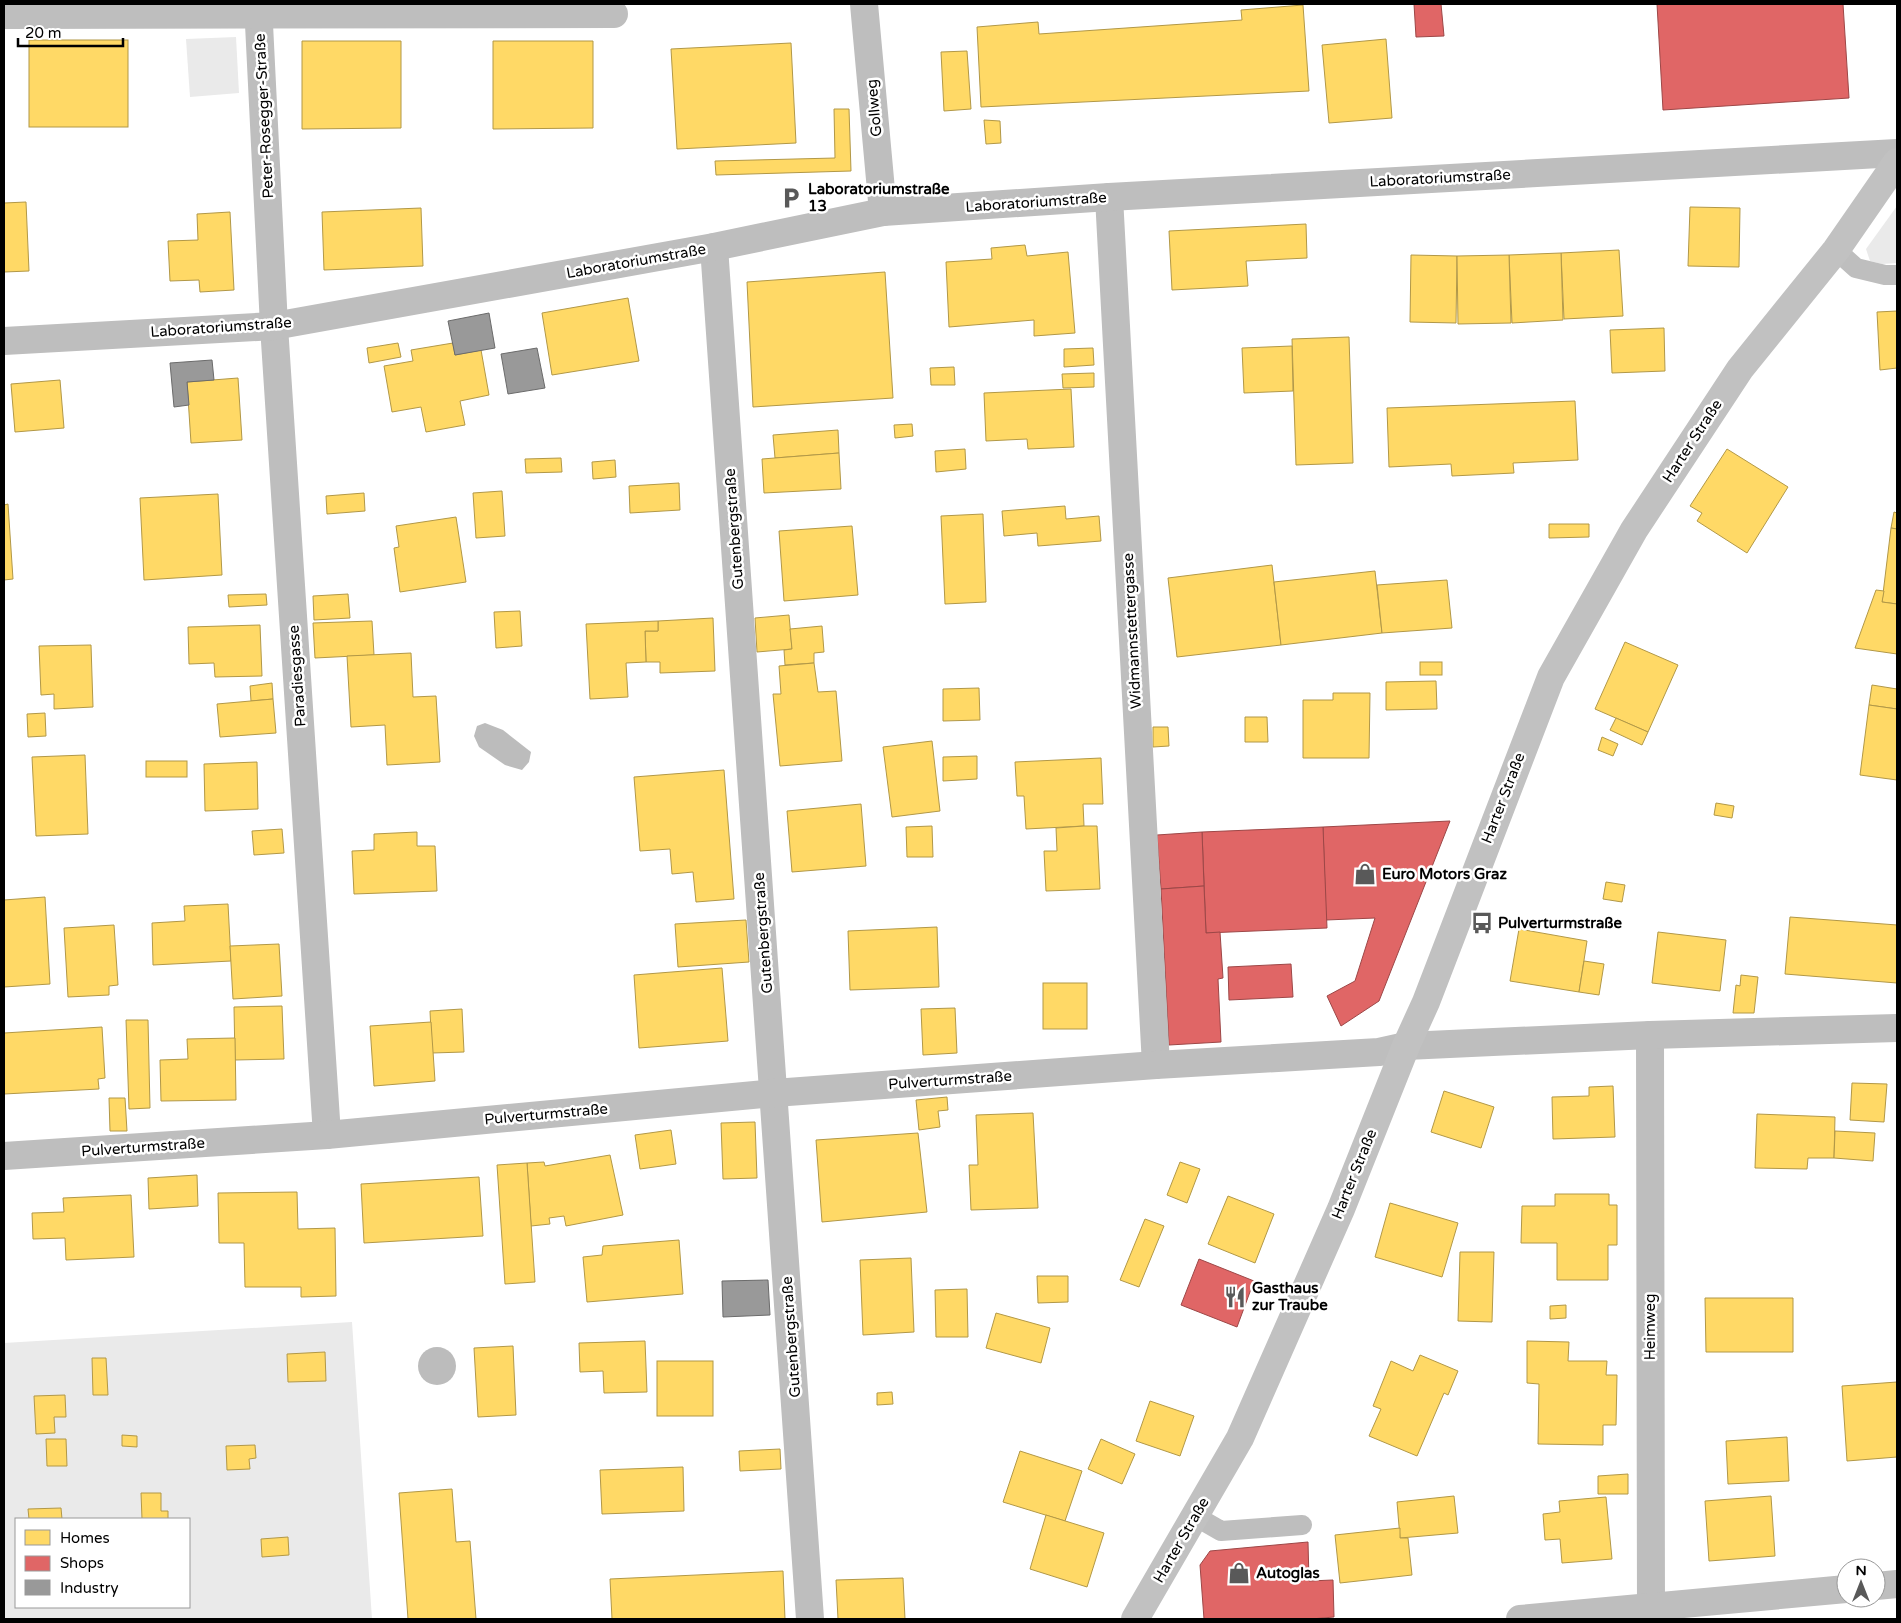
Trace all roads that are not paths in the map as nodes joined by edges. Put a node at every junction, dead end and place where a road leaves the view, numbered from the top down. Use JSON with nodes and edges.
{"nodes":[{"id":1,"x":864,"y":4,"type":"edge"},
{"id":2,"x":258,"y":9,"type":"edge"},
{"id":3,"x":614,"y":14,"type":"dead end"},
{"id":4,"x":4,"y":15,"type":"edge"},
{"id":5,"x":1897,"y":153,"type":"edge"},
{"id":6,"x":1897,"y":162,"type":"edge"},
{"id":7,"x":1109,"y":197,"type":"junction"},
{"id":8,"x":883,"y":212,"type":"junction"},
{"id":9,"x":269,"y":217,"type":"joint"},
{"id":10,"x":714,"y":247,"type":"junction"},
{"id":11,"x":1836,"y":250,"type":"junction"},
{"id":12,"x":1897,"y":274,"type":"edge"},
{"id":13,"x":274,"y":326,"type":"junction"},
{"id":14,"x":4,"y":341,"type":"edge"},
{"id":15,"x":1897,"y":1028,"type":"edge"},
{"id":16,"x":1650,"y":1034,"type":"junction"},
{"id":17,"x":1406,"y":1046,"type":"junction"},
{"id":18,"x":1156,"y":1065,"type":"junction"},
{"id":19,"x":774,"y":1093,"type":"junction"},
{"id":20,"x":327,"y":1135,"type":"junction"},
{"id":21,"x":4,"y":1156,"type":"edge"},
{"id":22,"x":1195,"y":1516,"type":"junction"},
{"id":23,"x":1302,"y":1525,"type":"dead end"},
{"id":24,"x":1836,"y":1590,"type":"edge"},
{"id":25,"x":1650,"y":1612,"type":"edge"},
{"id":26,"x":810,"y":1619,"type":"edge"},
{"id":27,"x":1135,"y":1619,"type":"edge"},
{"id":28,"x":1520,"y":1619,"type":"edge"}],
"edges":[{"from":1,"to":8,"type":"street","name":"Gollweg"},
{"from":2,"to":3,"type":"street","name":"Peter-Rosegger-Straße"},
{"from":2,"to":4,"type":"street","name":"Peter-Rosegger-Straße"},
{"from":2,"to":9,"type":"street","name":"Peter-Rosegger-Straße"},
{"from":5,"to":7,"type":"street","name":"Laboratoriumstraße"},
{"from":6,"to":11,"type":"main road","name":"Harter Straße"},
{"from":7,"to":8,"type":"street","name":"Laboratoriumstraße"},
{"from":7,"to":18,"type":"street","name":"Widmannstettergasse"},
{"from":8,"to":10,"type":"street","name":"Laboratoriumstraße"},
{"from":9,"to":13,"type":"street","name":"Paradiesgasse"},
{"from":10,"to":13,"type":"street","name":"Laboratoriumstraße"},
{"from":10,"to":19,"type":"street","name":"Gutenbergstraße"},
{"from":11,"to":12,"type":"lane"},
{"from":11,"to":17,"type":"main road","name":"Harter Straße"},
{"from":13,"to":14,"type":"street","name":"Laboratoriumstraße"},
{"from":13,"to":20,"type":"street","name":"Paradiesgasse"},
{"from":15,"to":16,"type":"street","name":"Pulverturmstraße"},
{"from":16,"to":17,"type":"street","name":"Pulverturmstraße"},
{"from":16,"to":25,"type":"street","name":"Heimweg"},
{"from":17,"to":18,"type":"street","name":"Pulverturmstraße"},
{"from":17,"to":22,"type":"main road","name":"Harter Straße"},
{"from":18,"to":19,"type":"street","name":"Pulverturmstraße"},
{"from":19,"to":20,"type":"street","name":"Pulverturmstraße"},
{"from":19,"to":26,"type":"street","name":"Gutenbergstraße"},
{"from":20,"to":21,"type":"street","name":"Pulverturmstraße"},
{"from":22,"to":23,"type":"lane"},
{"from":22,"to":27,"type":"main road","name":"Harter Straße"},
{"from":24,"to":25,"type":"street"},
{"from":25,"to":28,"type":"street"}]}
